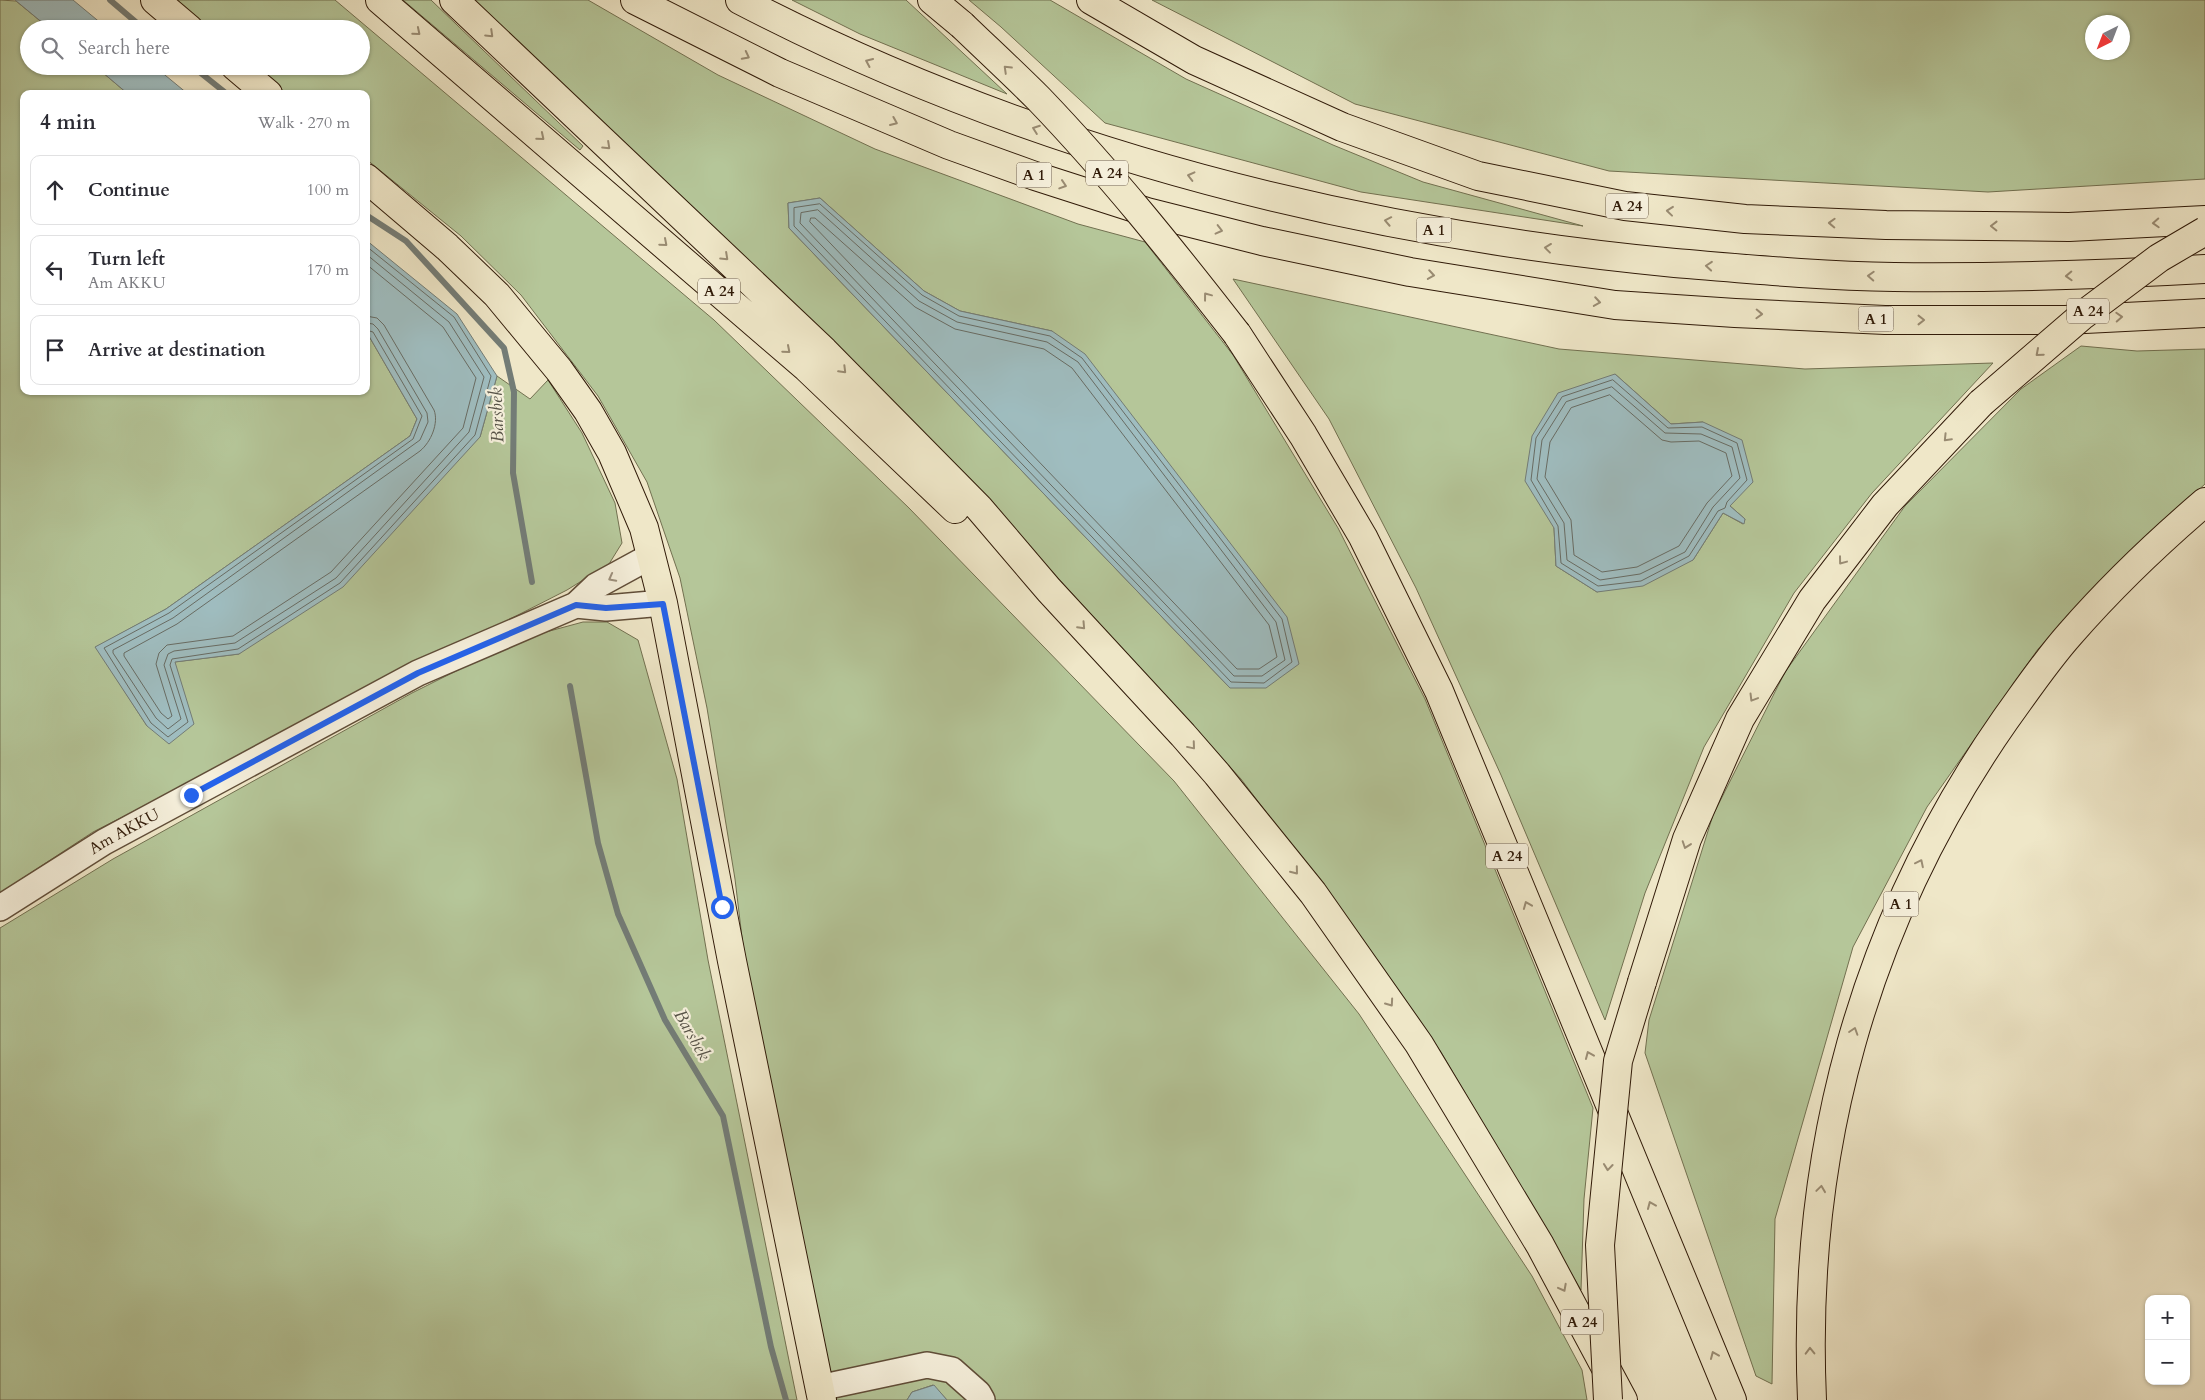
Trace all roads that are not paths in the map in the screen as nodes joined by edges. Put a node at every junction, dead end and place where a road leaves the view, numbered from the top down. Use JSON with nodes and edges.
{"nodes":[{"id":1,"x":155,"y":0,"type":"edge"},
{"id":2,"x":380,"y":0,"type":"edge"},
{"id":3,"x":454,"y":0,"type":"edge"},
{"id":4,"x":635,"y":0,"type":"edge"},
{"id":5,"x":652,"y":0,"type":"edge"},
{"id":6,"x":740,"y":0,"type":"edge"},
{"id":7,"x":932,"y":0,"type":"edge"},
{"id":8,"x":1091,"y":0,"type":"edge"},
{"id":9,"x":178,"y":20,"type":"edge"},
{"id":10,"x":703,"y":33,"type":"junction"},
{"id":11,"x":245,"y":75,"type":"edge"},
{"id":12,"x":263,"y":90,"type":"edge"},
{"id":13,"x":370,"y":181,"type":"edge"},
{"id":14,"x":2205,"y":220,"type":"edge"},
{"id":15,"x":2205,"y":232,"type":"edge"},
{"id":16,"x":2205,"y":270,"type":"edge"},
{"id":17,"x":2205,"y":313,"type":"edge"},
{"id":18,"x":2205,"y":502,"type":"edge"},
{"id":19,"x":651,"y":556,"type":"junction"},
{"id":20,"x":1049,"y":590,"type":"junction"},
{"id":21,"x":663,"y":604,"type":"junction"},
{"id":22,"x":576,"y":605,"type":"junction"},
{"id":23,"x":0,"y":908,"type":"edge"},
{"id":24,"x":820,"y":1394,"type":"edge"},
{"id":25,"x":982,"y":1400,"type":"edge"},
{"id":26,"x":1608,"y":1400,"type":"edge"},
{"id":27,"x":1623,"y":1400,"type":"edge"},
{"id":28,"x":1732,"y":1400,"type":"edge"},
{"id":29,"x":1812,"y":1400,"type":"edge"}],
"edges":[{"from":1,"to":9,"type":"main road"},
{"from":2,"to":20,"type":"main road","number":"A 24","one_way":true},
{"from":3,"to":20,"type":"main road","number":"A 24","one_way":true},
{"from":4,"to":10,"type":"main road","number":"A 1"},
{"from":5,"to":10,"type":"main road","number":"A 1"},
{"from":16,"to":6,"type":"main road","number":"A 1","one_way":true},
{"from":28,"to":7,"type":"main road","number":"A 24","one_way":true,"bridge":true},
{"from":14,"to":8,"type":"main road","number":"A 24","one_way":true},
{"from":10,"to":17,"type":"main road","number":"A 1","one_way":true},
{"from":11,"to":12,"type":"main road"},
{"from":13,"to":19,"type":"main road"},
{"from":15,"to":26,"type":"main road","number":"A 24","one_way":true,"bridge":true},
{"from":29,"to":18,"type":"main road","number":"A 1","one_way":true},
{"from":19,"to":21,"type":"main road"},
{"from":19,"to":22,"type":"street","name":"Am AKKU","one_way":true},
{"from":20,"to":27,"type":"main road","number":"A 24","one_way":true},
{"from":21,"to":22,"type":"street","name":"Am AKKU"},
{"from":21,"to":24,"type":"main road"},
{"from":22,"to":23,"type":"street","name":"Am AKKU"},
{"from":24,"to":25,"type":"street"}]}
